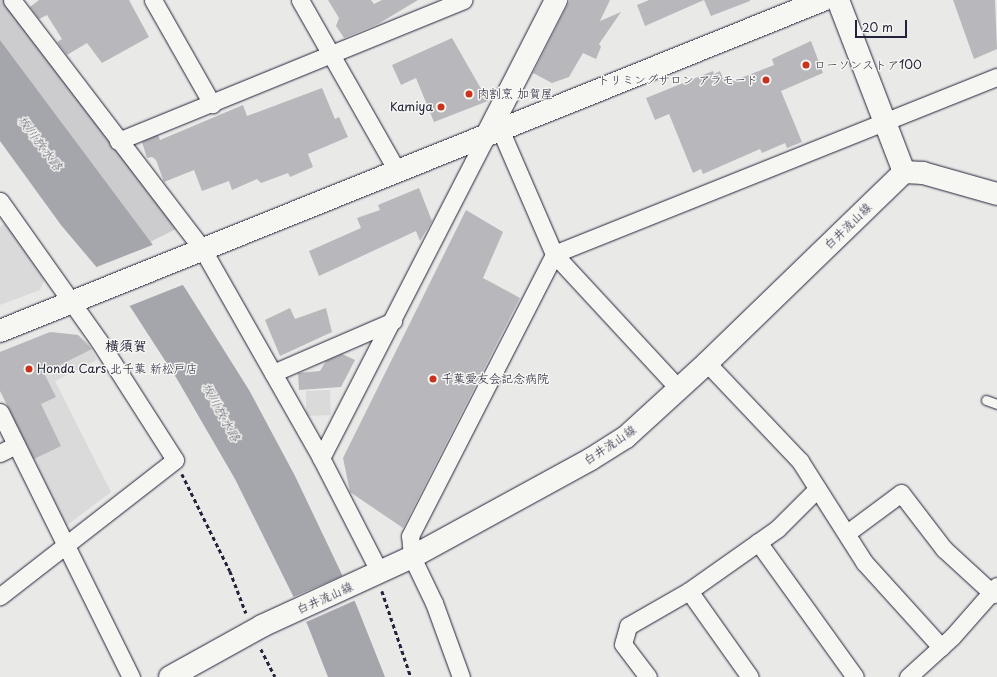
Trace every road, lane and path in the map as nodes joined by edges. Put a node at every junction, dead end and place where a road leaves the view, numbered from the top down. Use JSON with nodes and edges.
{"nodes":[{"id":1,"x":12,"y":0,"type":"edge"},
{"id":2,"x":153,"y":0,"type":"edge"},
{"id":3,"x":300,"y":0,"type":"edge"},
{"id":4,"x":556,"y":0,"type":"edge"},
{"id":5,"x":823,"y":0,"type":"edge"},
{"id":6,"x":838,"y":0,"type":"edge"},
{"id":7,"x":454,"y":2,"type":"edge"},
{"id":8,"x":331,"y":55,"type":"junction"},
{"id":9,"x":997,"y":77,"type":"edge"},
{"id":10,"x":212,"y":104,"type":"junction"},
{"id":11,"x":886,"y":122,"type":"junction"},
{"id":12,"x":493,"y":132,"type":"junction"},
{"id":13,"x":118,"y":141,"type":"junction"},
{"id":14,"x":397,"y":171,"type":"junction"},
{"id":15,"x":904,"y":172,"type":"junction"},
{"id":16,"x":997,"y":194,"type":"edge"},
{"id":17,"x":0,"y":201,"type":"edge"},
{"id":18,"x":198,"y":252,"type":"junction"},
{"id":19,"x":554,"y":254,"type":"junction"},
{"id":20,"x":76,"y":301,"type":"junction"},
{"id":21,"x":393,"y":321,"type":"junction"},
{"id":22,"x":0,"y":331,"type":"edge"},
{"id":23,"x":707,"y":363,"type":"junction"},
{"id":24,"x":273,"y":373,"type":"junction"},
{"id":25,"x":679,"y":389,"type":"junction"},
{"id":26,"x":986,"y":400,"type":"dead end"},
{"id":27,"x":997,"y":404,"type":"edge"},
{"id":28,"x":0,"y":412,"type":"edge"},
{"id":29,"x":16,"y":445,"type":"junction"},
{"id":30,"x":0,"y":453,"type":"edge"},
{"id":31,"x":321,"y":458,"type":"junction"},
{"id":32,"x":175,"y":460,"type":"junction"},
{"id":33,"x":817,"y":489,"type":"junction"},
{"id":34,"x":847,"y":533,"type":"junction"},
{"id":35,"x":758,"y":542,"type":"junction"},
{"id":36,"x":66,"y":548,"type":"junction"},
{"id":37,"x":412,"y":557,"type":"junction"},
{"id":38,"x":378,"y":578,"type":"junction"},
{"id":39,"x":996,"y":589,"type":"edge"},
{"id":40,"x":689,"y":591,"type":"junction"},
{"id":41,"x":0,"y":596,"type":"edge"},
{"id":42,"x":258,"y":628,"type":"junction"},
{"id":43,"x":941,"y":647,"type":"junction"},
{"id":44,"x":130,"y":677,"type":"edge"},
{"id":45,"x":170,"y":677,"type":"edge"},
{"id":46,"x":275,"y":677,"type":"edge"},
{"id":47,"x":411,"y":677,"type":"edge"},
{"id":48,"x":461,"y":677,"type":"edge"},
{"id":49,"x":648,"y":677,"type":"edge"},
{"id":50,"x":750,"y":677,"type":"edge"},
{"id":51,"x":855,"y":677,"type":"edge"},
{"id":52,"x":908,"y":677,"type":"edge"}],
"edges":[{"from":1,"to":13,"type":"street"},
{"from":2,"to":10,"type":"street"},
{"from":3,"to":8,"type":"street"},
{"from":4,"to":12,"type":"street"},
{"from":5,"to":12,"type":"street"},
{"from":6,"to":11,"type":"street"},
{"from":7,"to":8,"type":"street"},
{"from":8,"to":10,"type":"street"},
{"from":8,"to":14,"type":"street"},
{"from":9,"to":11,"type":"street"},
{"from":10,"to":13,"type":"street"},
{"from":11,"to":15,"type":"street"},
{"from":11,"to":19,"type":"street"},
{"from":12,"to":14,"type":"street"},
{"from":12,"to":19,"type":"street"},
{"from":12,"to":21,"type":"street"},
{"from":13,"to":18,"type":"street"},
{"from":14,"to":18,"type":"street"},
{"from":15,"to":16,"type":"street"},
{"from":15,"to":23,"type":"street","name":"白井流山線"},
{"from":17,"to":20,"type":"street"},
{"from":18,"to":20,"type":"street"},
{"from":18,"to":24,"type":"street"},
{"from":19,"to":25,"type":"street"},
{"from":19,"to":37,"type":"street"},
{"from":20,"to":22,"type":"street"},
{"from":20,"to":32,"type":"street"},
{"from":21,"to":24,"type":"street"},
{"from":21,"to":31,"type":"street"},
{"from":23,"to":25,"type":"street","name":"白井流山線"},
{"from":23,"to":33,"type":"street"},
{"from":24,"to":31,"type":"street"},
{"from":25,"to":37,"type":"street","name":"白井流山線"},
{"from":26,"to":27,"type":"lane"},
{"from":28,"to":29,"type":"street"},
{"from":29,"to":30,"type":"street"},
{"from":29,"to":36,"type":"street"},
{"from":31,"to":38,"type":"street"},
{"from":32,"to":36,"type":"street"},
{"from":32,"to":42,"type":"path"},
{"from":33,"to":34,"type":"street"},
{"from":33,"to":35,"type":"street"},
{"from":34,"to":39,"type":"street"},
{"from":34,"to":43,"type":"street"},
{"from":35,"to":40,"type":"street"},
{"from":35,"to":51,"type":"street"},
{"from":36,"to":41,"type":"street"},
{"from":36,"to":44,"type":"street"},
{"from":37,"to":38,"type":"street","name":"白井流山線"},
{"from":37,"to":48,"type":"street"},
{"from":38,"to":42,"type":"street","name":"白井流山線"},
{"from":38,"to":47,"type":"path"},
{"from":39,"to":43,"type":"street"},
{"from":40,"to":49,"type":"street"},
{"from":40,"to":50,"type":"street"},
{"from":42,"to":45,"type":"street","name":"白井流山線"},
{"from":42,"to":46,"type":"path"},
{"from":43,"to":52,"type":"street"}]}
